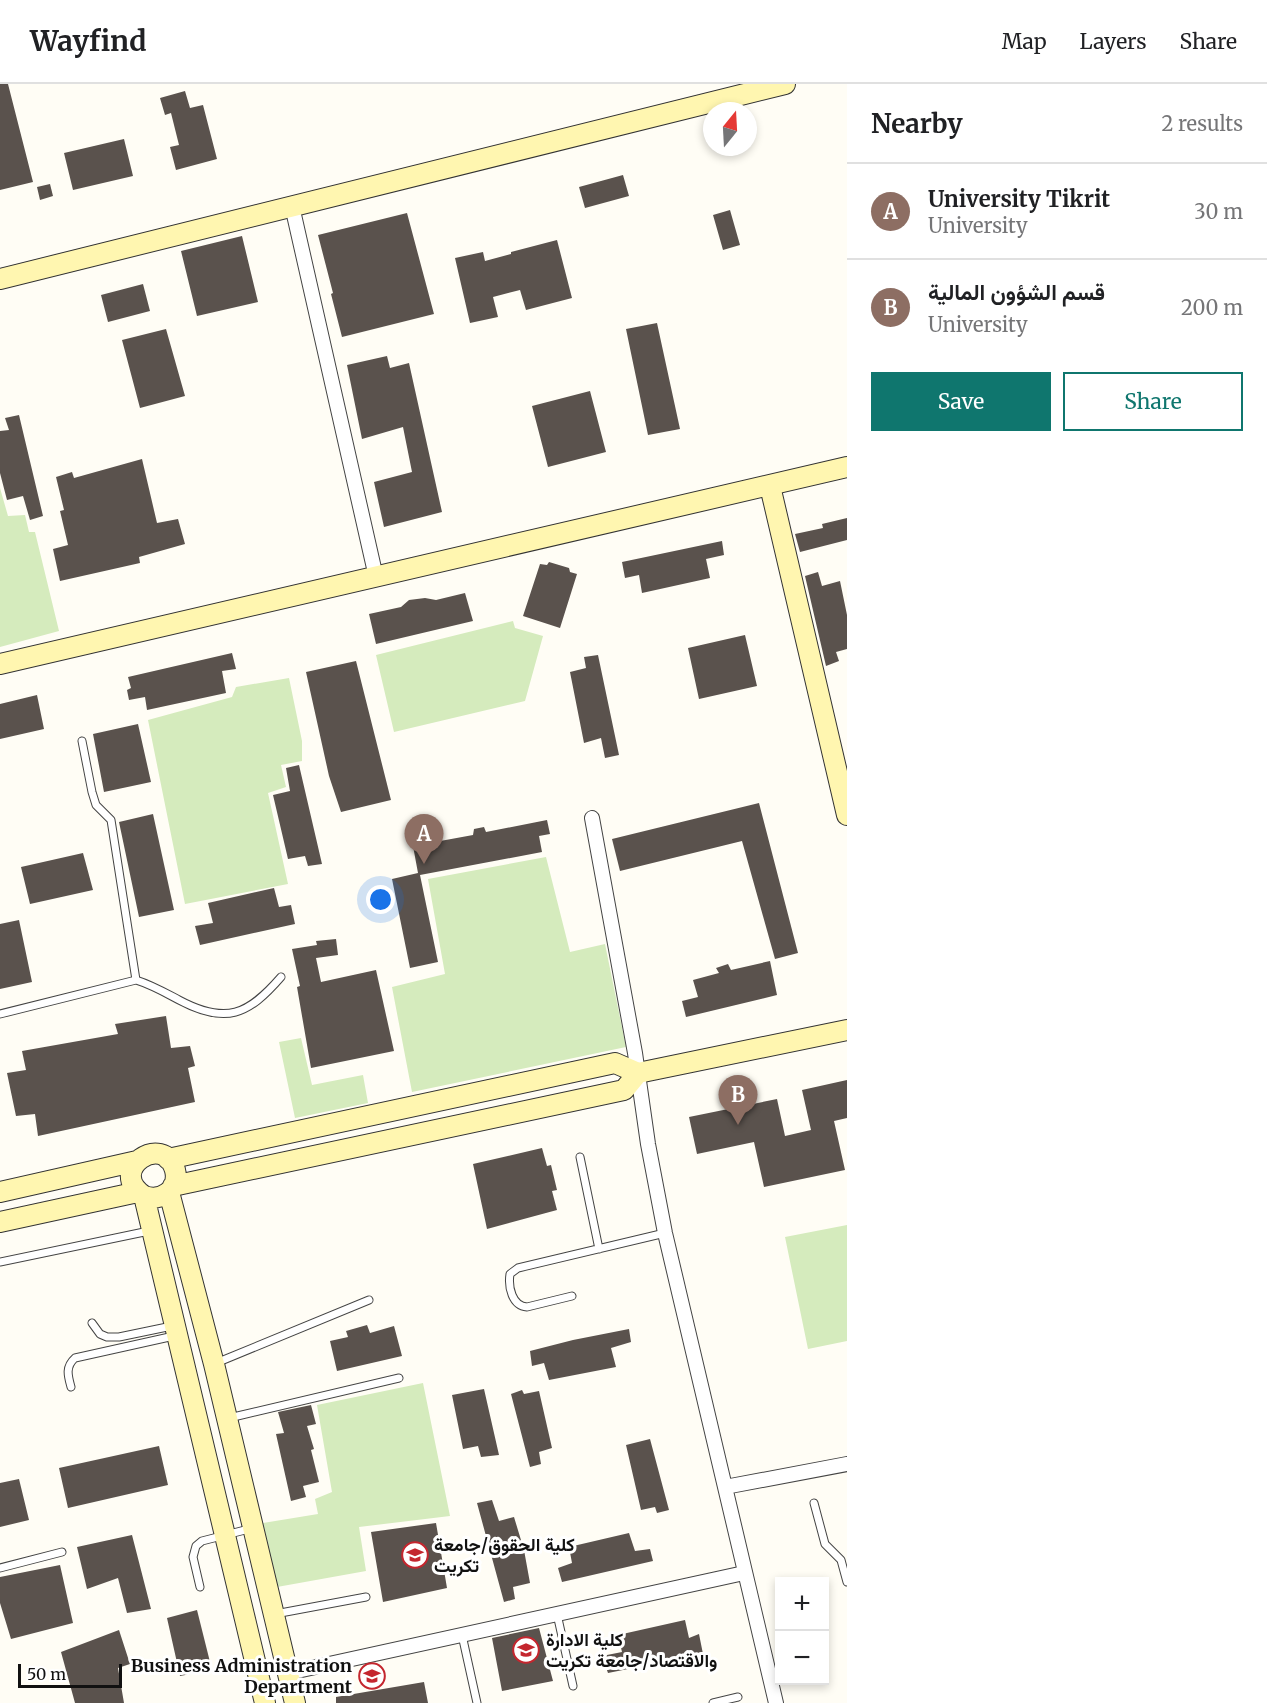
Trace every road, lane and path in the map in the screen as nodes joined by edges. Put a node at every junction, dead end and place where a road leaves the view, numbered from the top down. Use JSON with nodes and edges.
{"nodes":[{"id":1,"x":785,"y":84,"type":"edge"},
{"id":2,"x":292,"y":206,"type":"junction"},
{"id":3,"x":0,"y":279,"type":"edge"},
{"id":4,"x":847,"y":467,"type":"edge"},
{"id":5,"x":770,"y":486,"type":"junction"},
{"id":6,"x":376,"y":577,"type":"junction"},
{"id":7,"x":0,"y":664,"type":"edge"},
{"id":8,"x":82,"y":741,"type":"dead end"},
{"id":9,"x":847,"y":815,"type":"edge"},
{"id":10,"x":592,"y":818,"type":"dead end"},
{"id":11,"x":281,"y":977,"type":"dead end"},
{"id":12,"x":136,"y":980,"type":"junction"},
{"id":13,"x":0,"y":1014,"type":"edge"},
{"id":14,"x":847,"y":1030,"type":"edge"},
{"id":15,"x":638,"y":1073,"type":"junction"},
{"id":16,"x":580,"y":1157,"type":"dead end"},
{"id":17,"x":168,"y":1159,"type":"junction"},
{"id":18,"x":137,"y":1161,"type":"junction"},
{"id":19,"x":1,"y":1189,"type":"edge"},
{"id":20,"x":171,"y":1189,"type":"junction"},
{"id":21,"x":141,"y":1194,"type":"junction"},
{"id":22,"x":0,"y":1222,"type":"edge"},
{"id":23,"x":152,"y":1231,"type":"junction"},
{"id":24,"x":664,"y":1233,"type":"junction"},
{"id":25,"x":599,"y":1249,"type":"junction"},
{"id":26,"x":0,"y":1262,"type":"edge"},
{"id":27,"x":572,"y":1296,"type":"dead end"},
{"id":28,"x":369,"y":1300,"type":"dead end"},
{"id":29,"x":92,"y":1323,"type":"dead end"},
{"id":30,"x":176,"y":1331,"type":"junction"},
{"id":31,"x":214,"y":1364,"type":"junction"},
{"id":32,"x":399,"y":1378,"type":"dead end"},
{"id":33,"x":71,"y":1387,"type":"dead end"},
{"id":34,"x":227,"y":1419,"type":"junction"},
{"id":35,"x":847,"y":1464,"type":"edge"},
{"id":36,"x":725,"y":1487,"type":"junction"},
{"id":37,"x":814,"y":1503,"type":"dead end"},
{"id":38,"x":253,"y":1527,"type":"junction"},
{"id":39,"x":226,"y":1535,"type":"junction"},
{"id":40,"x":62,"y":1552,"type":"dead end"},
{"id":41,"x":0,"y":1568,"type":"edge"},
{"id":42,"x":744,"y":1573,"type":"junction"},
{"id":43,"x":847,"y":1582,"type":"edge"},
{"id":44,"x":200,"y":1587,"type":"dead end"},
{"id":45,"x":366,"y":1597,"type":"dead end"},
{"id":46,"x":275,"y":1614,"type":"junction"},
{"id":47,"x":557,"y":1614,"type":"junction"},
{"id":48,"x":462,"y":1635,"type":"junction"},
{"id":49,"x":288,"y":1672,"type":"junction"},
{"id":50,"x":573,"y":1686,"type":"dead end"},
{"id":51,"x":738,"y":1697,"type":"dead end"},
{"id":52,"x":265,"y":1703,"type":"edge"},
{"id":53,"x":295,"y":1703,"type":"edge"},
{"id":54,"x":477,"y":1703,"type":"edge"},
{"id":55,"x":713,"y":1703,"type":"edge"},
{"id":56,"x":776,"y":1703,"type":"edge"}],
"edges":[{"from":1,"to":2,"type":"street"},
{"from":2,"to":3,"type":"street"},
{"from":2,"to":6,"type":"street"},
{"from":4,"to":5,"type":"street"},
{"from":5,"to":6,"type":"street"},
{"from":5,"to":9,"type":"street"},
{"from":6,"to":7,"type":"street"},
{"from":8,"to":12,"type":"lane"},
{"from":10,"to":15,"type":"street"},
{"from":11,"to":12,"type":"lane"},
{"from":12,"to":13,"type":"lane"},
{"from":14,"to":15,"type":"street"},
{"from":15,"to":17,"type":"street"},
{"from":15,"to":20,"type":"street"},
{"from":15,"to":24,"type":"street"},
{"from":16,"to":25,"type":"lane"},
{"from":17,"to":18,"type":"street"},
{"from":17,"to":20,"type":"street"},
{"from":18,"to":19,"type":"street"},
{"from":18,"to":21,"type":"street"},
{"from":20,"to":21,"type":"street"},
{"from":20,"to":31,"type":"street"},
{"from":21,"to":22,"type":"street"},
{"from":21,"to":23,"type":"street"},
{"from":23,"to":26,"type":"lane"},
{"from":23,"to":30,"type":"street"},
{"from":24,"to":25,"type":"lane"},
{"from":24,"to":36,"type":"street"},
{"from":25,"to":27,"type":"lane"},
{"from":28,"to":31,"type":"lane"},
{"from":29,"to":30,"type":"lane"},
{"from":30,"to":33,"type":"lane"},
{"from":30,"to":39,"type":"street"},
{"from":31,"to":34,"type":"street"},
{"from":32,"to":34,"type":"lane"},
{"from":34,"to":38,"type":"street"},
{"from":35,"to":36,"type":"street"},
{"from":36,"to":42,"type":"street"},
{"from":37,"to":43,"type":"lane"},
{"from":38,"to":39,"type":"lane"},
{"from":38,"to":46,"type":"street"},
{"from":39,"to":44,"type":"lane"},
{"from":39,"to":52,"type":"street"},
{"from":40,"to":41,"type":"lane"},
{"from":42,"to":47,"type":"street"},
{"from":42,"to":56,"type":"street"},
{"from":45,"to":46,"type":"lane"},
{"from":46,"to":49,"type":"street"},
{"from":47,"to":48,"type":"street"},
{"from":47,"to":50,"type":"lane"},
{"from":48,"to":49,"type":"street"},
{"from":48,"to":54,"type":"lane"},
{"from":49,"to":53,"type":"street"},
{"from":51,"to":55,"type":"lane"}]}
